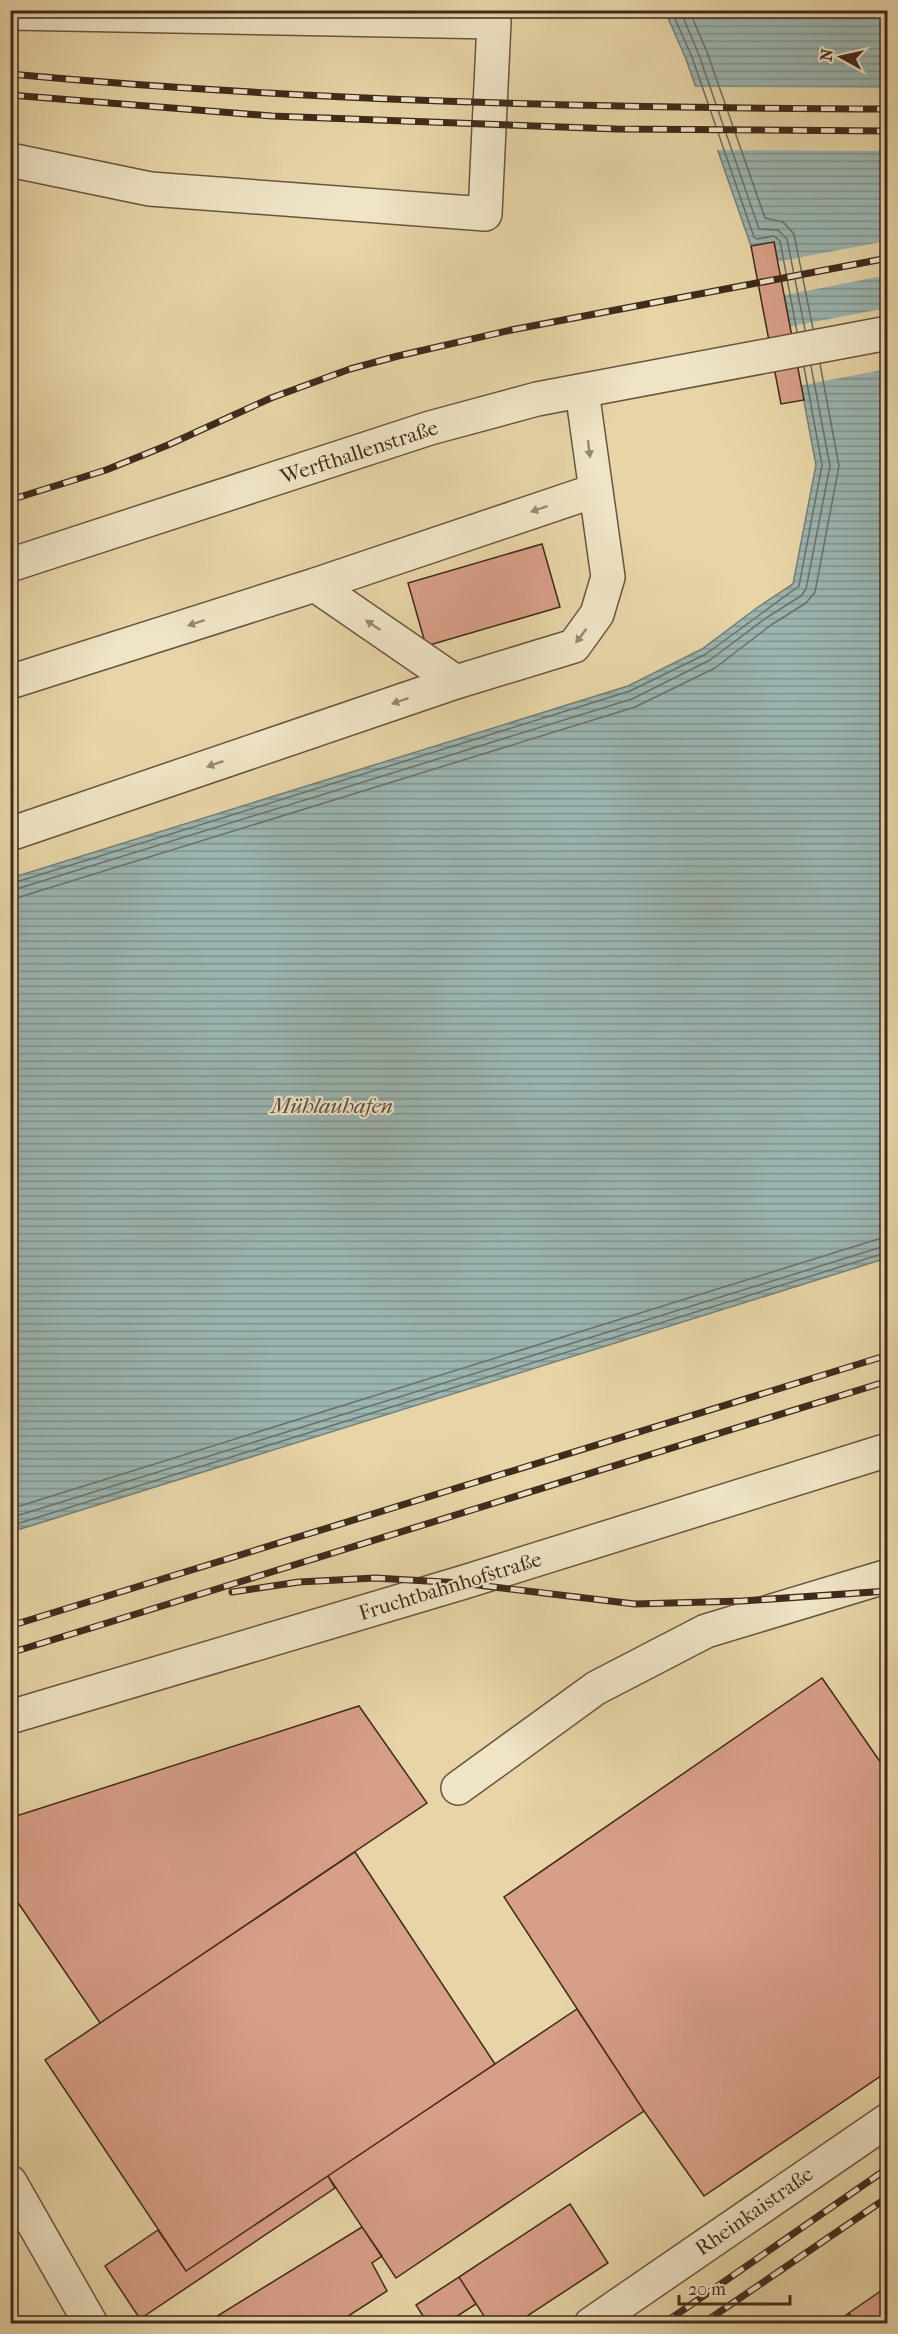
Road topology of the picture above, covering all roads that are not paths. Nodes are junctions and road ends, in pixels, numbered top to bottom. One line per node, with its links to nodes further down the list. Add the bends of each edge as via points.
1 (10, 13): 2 (street, via 494,22 485,214 150,189)
2 (10, 160)
3 (888, 333): 4 (street, Werfthallenstraße)
4 (582, 391): 5 (street, one-way to 5); 6 (street, Werfthallenstraße, via 430,428)
5 (594, 491): 7 (street, one-way to 7); 9 (street, one-way to 9, via 608,577 597,614 574,646)
6 (10, 566)
7 (315, 585): 8 (street, one-way to 8); 9 (street, one-way to 7)
8 (10, 682)
9 (456, 682): 10 (street, one-way to 10)
10 (10, 834)
11 (888, 1450): 13 (street, Fruchtbahnhofstraße, via 449,1587)
12 (888, 1576): 14 (street, via 706,1631 596,1688)
13 (10, 1717)
14 (458, 1788)
15 (888, 2120): 18 (street, Rheinkaistraße)
16 (10, 2182): 17 (street)
17 (91, 2324)
18 (591, 2324)

